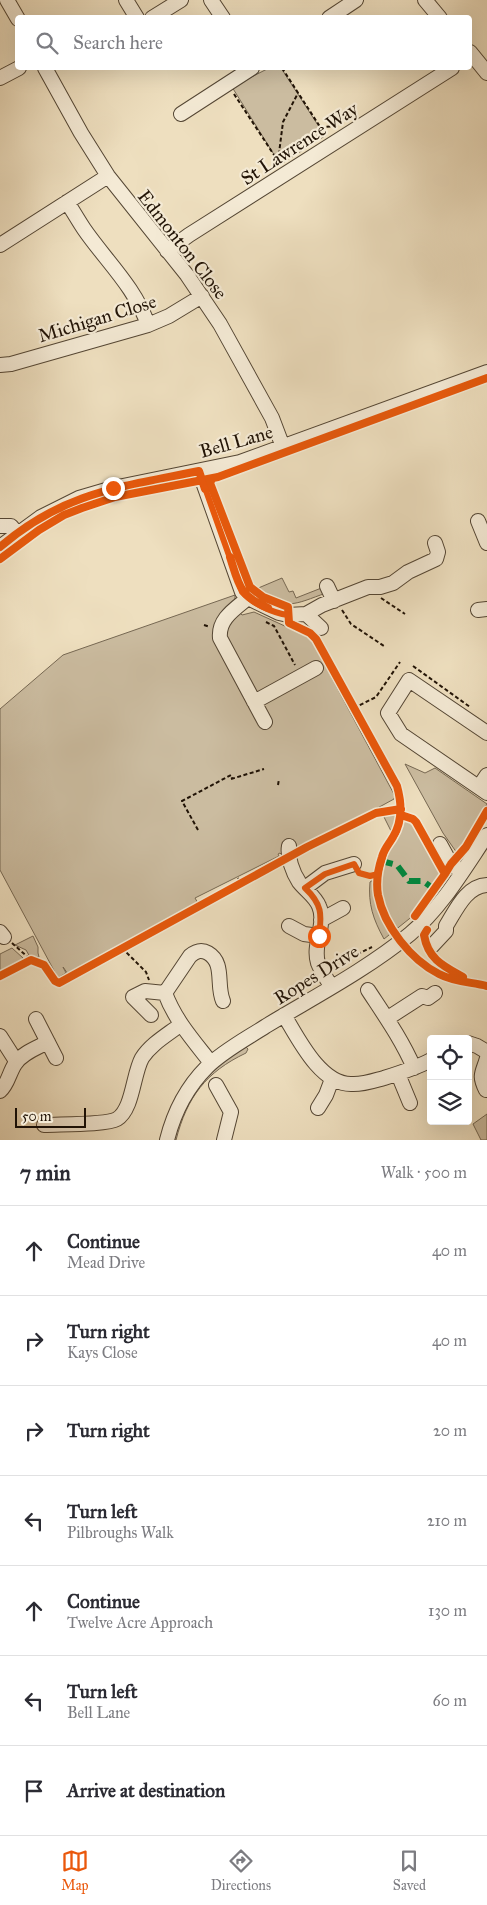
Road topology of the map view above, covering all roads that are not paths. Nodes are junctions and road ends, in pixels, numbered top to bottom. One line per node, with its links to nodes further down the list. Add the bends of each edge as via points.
1 (7, 0): 7 (street)
2 (126, 0): 8 (street)
3 (181, 0): 9 (street)
4 (211, 0): 10 (street)
5 (356, 0): 11 (street)
6 (425, 0): 12 (street)
7 (16, 15)
8 (135, 15)
9 (157, 15)
10 (221, 15)
11 (334, 15)
12 (438, 15)
13 (472, 54): 18 (street)
14 (15, 70): 19 (street)
15 (46, 70): 21 (street, Edmonton Close)
16 (249, 70): 20 (street)
17 (449, 70): 24 (street, St Lawrence Way)
18 (487, 73)
19 (0, 78)
20 (181, 114)
21 (108, 176): 22 (street); 24 (street, Edmonton Close)
22 (67, 202): 23 (street); 26 (street, via 132,290)
23 (0, 245)
24 (167, 251): 25 (street, Edmonton Close)
25 (202, 296): 26 (street, Michigan Close); 29 (street, Edmonton Close, via 272,418)
26 (148, 325): 27 (street, Michigan Close, via 11,364)
27 (0, 364)
28 (487, 372): 29 (street, Bell Lane)
29 (283, 447): 30 (street, Bell Lane, via 240,462)
30 (199, 471): 33 (street, Bell Lane, via 87,496 53,510); 38 (street, via 240,586)
31 (478, 521): 35 (street)
32 (0, 526): 33 (street, via 11,526)
33 (17, 533): 36 (street, Bell Lane)
34 (435, 543): 39 (street, via 436,559 393,583 368,587)
35 (487, 543)
36 (0, 547)
37 (327, 586): 39 (street)
38 (248, 598): 40 (street, via 284,614); 43 (street, via 225,618 219,630)
39 (335, 600): 40 (street)
40 (306, 614): 41 (street)
41 (321, 628)
42 (316, 668): 43 (street)
43 (254, 702): 44 (street)
44 (265, 722)
45 (487, 733): 47 (street, via 409,680 388,713 401,734)
46 (487, 775): 47 (street)
47 (483, 790)
48 (487, 835): 52 (street, Ropes Drive)
49 (440, 844): 52 (street, via 451,864)
50 (289, 852): 54 (street, via 294,872)
51 (355, 865): 54 (street, via 325,874)
52 (462, 872): 60 (street, Ropes Drive, via 436,907 411,933)
53 (487, 885): 59 (street, via 469,892 460,914 446,926 446,931)
54 (305, 888): 56 (street, via 316,899)
55 (343, 908): 56 (street)
56 (321, 920): 58 (street)
57 (289, 926): 58 (street, via 304,934)
58 (319, 936): 60 (street, via 318,963)
59 (432, 946)
60 (331, 986): 66 (street, Ropes Drive)
61 (368, 990): 68 (street)
62 (165, 993): 64 (street, via 190,956 203,950 217,962); 65 (street, via 145,991 133,997); 69 (street)
63 (435, 993): 68 (street, via 428,998 422,996)
64 (220, 997)
65 (151, 1015)
66 (284, 1015): 78 (street, Ropes Drive); 81 (street, via 310,1056)
67 (36, 1018): 71 (street)
68 (388, 1018): 79 (street)
69 (180, 1025): 78 (street); 87 (street, via 145,1054 126,1108 116,1120)
70 (0, 1036): 76 (street)
71 (48, 1042): 74 (street); 76 (street)
72 (472, 1045): 73 (street)
73 (487, 1052)
74 (56, 1058)
75 (487, 1058): 83 (street, via 481,1079)
76 (16, 1061): 84 (street)
77 (427, 1062): 79 (street)
78 (211, 1063): 88 (street, Ropes Drive, via 184,1096)
79 (414, 1068): 80 (street)
80 (398, 1074): 81 (street, via 358,1084); 85 (street)
81 (332, 1079): 86 (street)
82 (216, 1085): 89 (street, via 231,1112)
83 (486, 1090)
84 (0, 1091)
85 (410, 1103)
86 (318, 1108)
87 (44, 1125)
88 (167, 1140)
89 (224, 1140)

